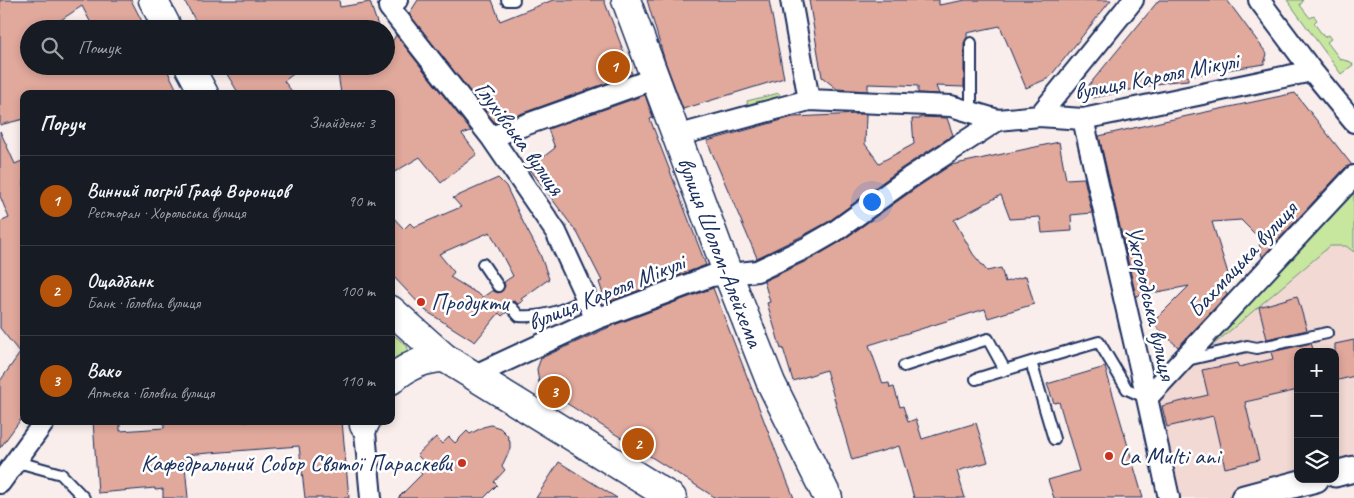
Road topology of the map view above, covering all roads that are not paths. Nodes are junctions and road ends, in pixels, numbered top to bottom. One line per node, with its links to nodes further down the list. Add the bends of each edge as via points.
1 (152, 0): 9 (main road)
2 (507, 0): 3 (lane)
3 (514, 0)
4 (626, 0): 13 (main road, вулиця Шолом-Алейхема)
5 (791, 0): 15 (street)
6 (1133, 0): 17 (street)
7 (1259, 0): 11 (street)
8 (389, 2): 22 (street, Глухівська вулиця)
9 (163, 20)
10 (971, 43): 16 (lane)
11 (1312, 70): 18 (street, вулиця Кароля Мікулі); 20 (street)
12 (194, 75): 14 (main road)
13 (656, 78): 21 (main road, вулиця Шолом-Алейхема); 22 (street)
14 (202, 90)
15 (809, 100): 16 (street, via 952,106); 21 (street)
16 (971, 112): 19 (street)
17 (1039, 116): 18 (street, вулиця Кароля Мікулі); 19 (street, вулиця Кароля Мікулі)
18 (1083, 119): 40 (street, Ужгородська вулиця)
19 (998, 120): 25 (street, вулиця Кароля Мікулі, via 808,247 757,271)
20 (1354, 122)
21 (676, 136): 25 (main road, вулиця Шолом-Алейхема)
22 (491, 137): 27 (street, Глухівська вулиця, via 556,232)
23 (1354, 176): 33 (street, Бахмацька вулиця)
24 (484, 264): 26 (lane)
25 (728, 274): 30 (street, вулиця Кароля Мікулі, via 711,276); 52 (main road, вулиця Шолом-Алейхема, via 771,384)
26 (498, 286)
27 (586, 299): 28 (lane, via 558,312 533,317 519,316); 30 (street, Глухівська вулиця)
28 (512, 308)
29 (395, 313): 32 (main road)
30 (596, 319): 37 (street, вулиця Кароля Мікулі)
31 (1328, 333): 33 (lane)
32 (446, 358): 37 (main road); 38 (main road, via 416,364)
33 (1182, 361): 40 (street, Бахмацька вулиця)
34 (1031, 362): 36 (lane); 40 (lane, via 1098,342 1127,389); 43 (lane)
35 (904, 366): 36 (lane, via 988,339)
36 (1005, 370): 39 (lane)
37 (473, 376): 51 (main road)
38 (395, 377)
39 (976, 379)
40 (1147, 398): 53 (street, Ужгородська вулиця)
41 (42, 425): 44 (street)
42 (365, 425): 50 (street)
43 (1054, 438)
44 (16, 462): 47 (street); 49 (lane, via 61,474)
45 (1354, 470): 46 (street)
46 (1339, 473)
47 (0, 483)
48 (1301, 483): 54 (street)
49 (84, 498)
50 (371, 498)
51 (672, 498)
52 (828, 498)
53 (1169, 498)
54 (1244, 498)

